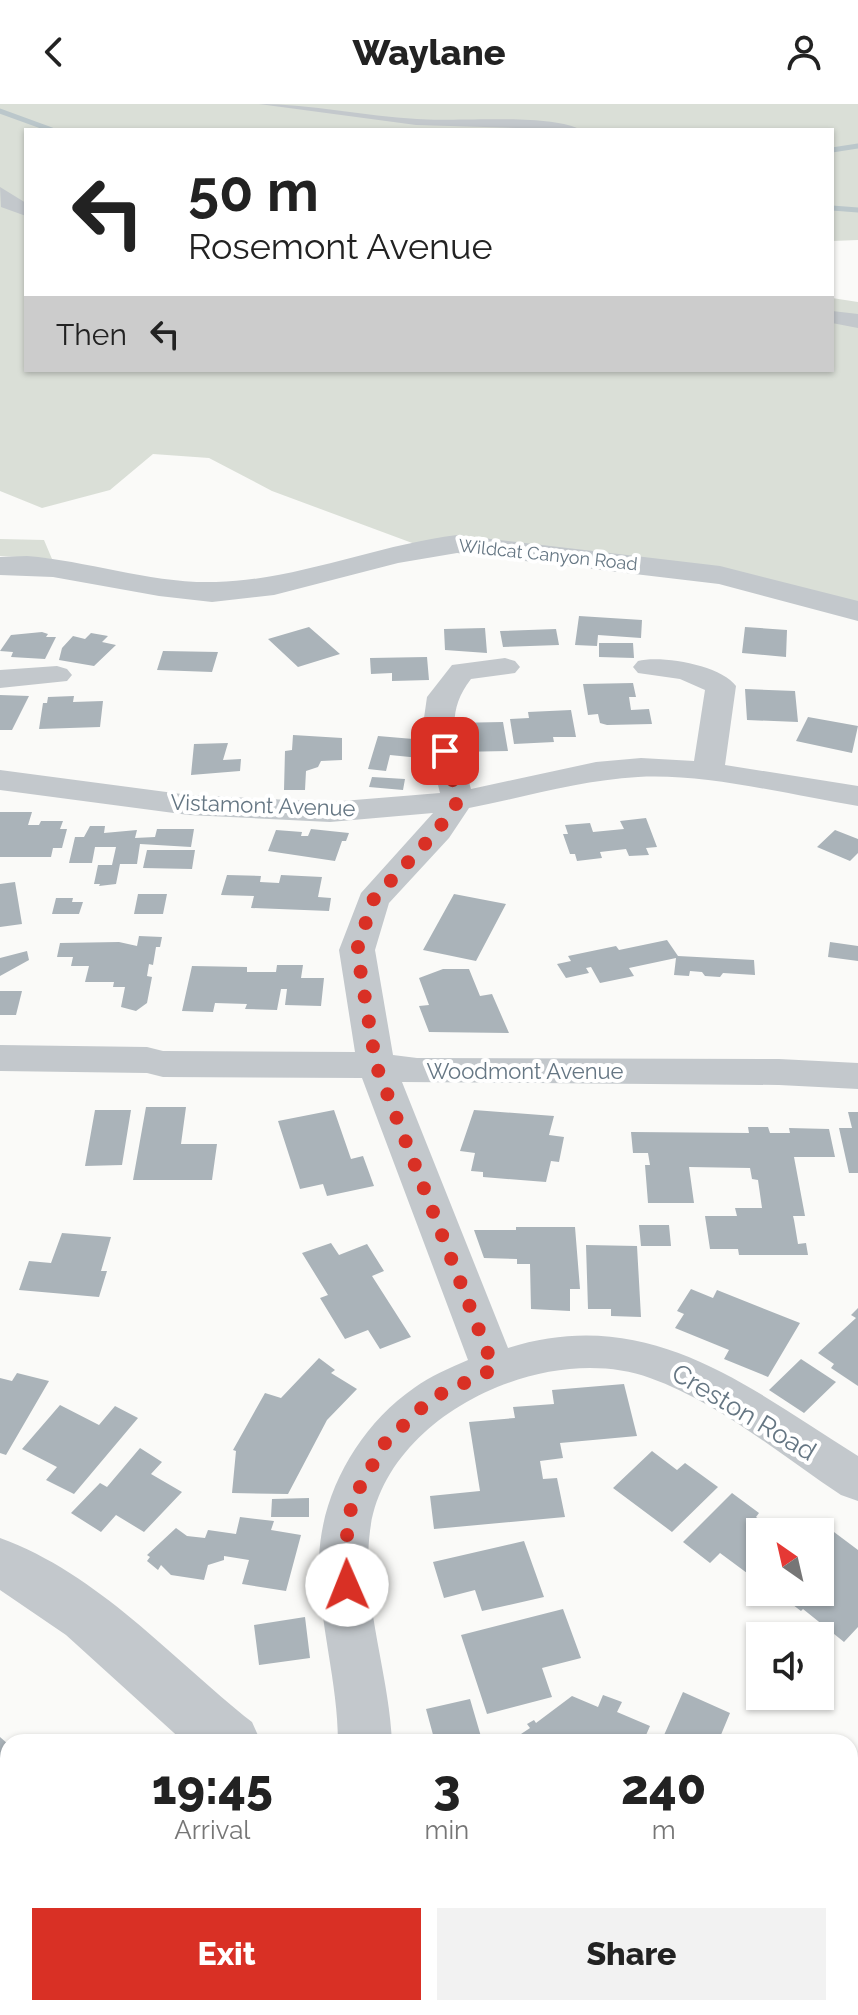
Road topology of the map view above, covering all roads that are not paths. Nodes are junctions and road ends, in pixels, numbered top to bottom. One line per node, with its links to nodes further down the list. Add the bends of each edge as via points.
1 (263, 104): 2 (lane, via 416,122)
2 (563, 128)
3 (834, 317): 4 (street)
4 (858, 321)
5 (0, 566): 6 (street, Wildcat Canyon Road, via 54,568 213,592 307,580 423,547 457,544 720,575)
6 (858, 611)
7 (505, 667): 14 (street, via 462,671 442,697 438,725)
8 (648, 667): 11 (street, via 686,671 721,686)
9 (57, 675): 10 (street)
10 (0, 679)
11 (708, 772): 13 (street, Vistamont Avenue); 14 (street, Vistamont Avenue, via 641,767 596,772)
12 (0, 780): 14 (street, Vistamont Avenue, via 253,810 330,812)
13 (858, 796)
14 (458, 801): 16 (street, via 373,900 357,950)
15 (0, 1058): 16 (street, Woodmont Avenue)
16 (376, 1065): 17 (street, Woodmont Avenue, via 417,1071); 18 (street)
17 (858, 1076)
18 (494, 1369): 19 (street, Creston Road, via 548,1356 610,1353 664,1364 711,1387); 22 (street, Creston Road, via 432,1398 385,1443 352,1501 344,1556)
19 (858, 1481)
20 (0, 1563): 21 (street, via 32,1576 85,1615)
21 (220, 1734)
22 (365, 1734)

